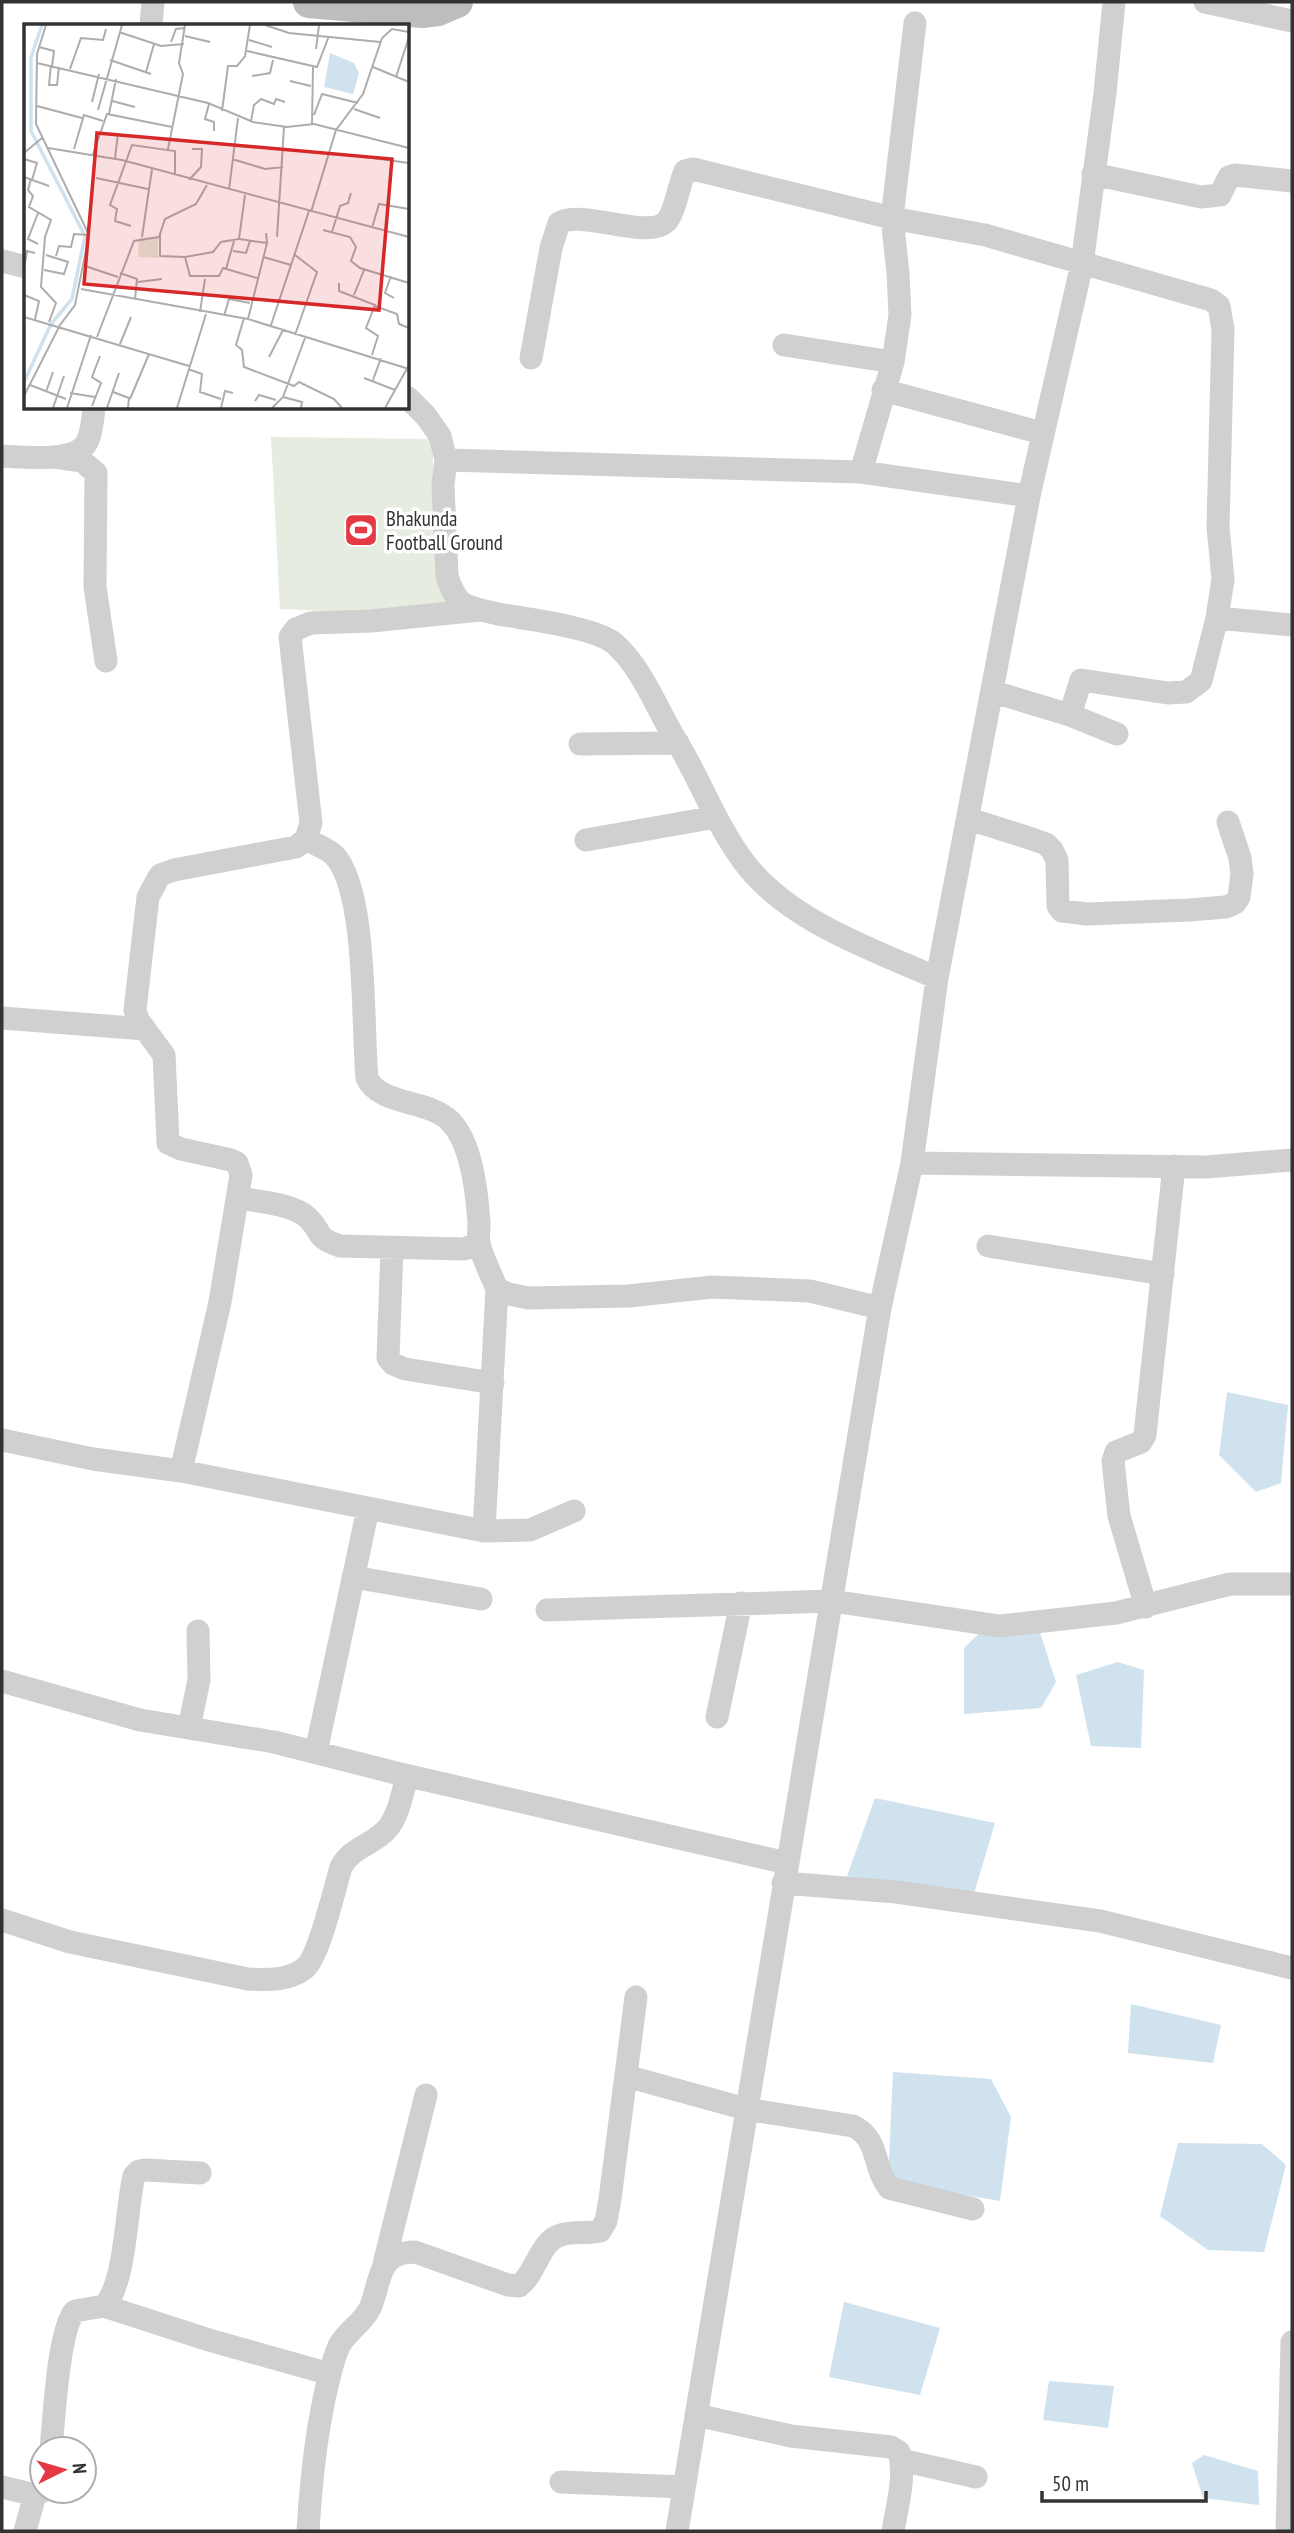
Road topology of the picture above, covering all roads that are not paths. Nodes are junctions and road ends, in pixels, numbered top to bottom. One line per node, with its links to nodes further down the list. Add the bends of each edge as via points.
1 (153, 2): 9 (street)
2 (309, 2): 6 (street)
3 (457, 2): 6 (street, via 438,10)
4 (1114, 2): 10 (street)
5 (1205, 2): 7 (street)
6 (423, 7)
7 (1292, 21)
8 (915, 23): 12 (street)
9 (151, 24)
10 (1093, 174): 11 (street, via 1201,197 1220,195 1229,177 1235,175); 14 (street)
11 (1292, 181)
12 (892, 218): 14 (street, via 985,235); 17 (street, via 710,172 685,171 664,224 653,227 574,218 559,223); 18 (street, via 900,315)
13 (2, 261): 15 (street)
14 (1082, 264): 22 (street); 29 (street, via 1219,306 1223,329 1218,527 1223,579)
15 (24, 266)
16 (784, 345): 18 (street)
17 (531, 358)
18 (893, 362): 19 (street)
19 (883, 390): 22 (street); 26 (street)
20 (410, 400): 25 (street, via 440,436)
21 (94, 410): 24 (street, via 88,442 80,451)
22 (1042, 433): 27 (street)
23 (2, 456): 24 (street)
24 (55, 457): 31 (street, via 82,461 96,473 94,587)
25 (446, 460): 26 (street); 28 (street, via 447,576 461,602)
26 (861, 472): 27 (street)
27 (1030, 496): 32 (street)
28 (480, 610): 35 (street, via 587,630 612,641 646,686); 40 (street, via 311,623 296,629 290,638 309,808)
29 (1217, 618): 30 (street); 33 (street, via 1202,681 1194,688 1168,693 1081,680)
30 (1292, 625)
31 (106, 661)
32 (993, 692): 33 (street); 38 (street)
33 (1070, 715): 34 (street)
34 (1117, 734)
35 (678, 743): 36 (street); 37 (street)
36 (580, 744)
37 (716, 817): 41 (street); 42 (street, via 744,862 786,905)
38 (969, 819): 39 (street, via 1046,844 1056,860 1058,906 1062,911 1087,914 1226,907 1235,902 1242,874); 42 (street)
39 (1228, 822)
40 (306, 839): 44 (street, via 296,847 160,875 148,897 135,1010); 49 (street, via 332,853 350,888 360,947 367,1079 371,1088 429,1108 449,1120 460,1135 475,1181)
41 (586, 840)
42 (937, 978): 46 (street)
43 (2, 1018): 44 (street)
44 (145, 1029): 48 (street, via 164,1055 168,1143 237,1163 241,1175)
45 (1292, 1160): 47 (street)
46 (912, 1163): 47 (street); 54 (street)
47 (1174, 1166): 52 (street)
48 (238, 1198): 51 (street, via 296,1210 323,1240 340,1246); 57 (street)
49 (479, 1243): 51 (street, via 464,1249); 53 (street)
50 (988, 1246): 52 (street)
51 (391, 1248): 55 (street, via 388,1358 405,1369)
52 (1163, 1274): 66 (street, via 1145,1435 1141,1442 1116,1452 1113,1475 1119,1516)
53 (497, 1289): 54 (street, via 528,1298 629,1296 712,1287 810,1291); 55 (street)
54 (880, 1308): 64 (street)
55 (493, 1383): 60 (street)
56 (2, 1440): 57 (street)
57 (181, 1471): 58 (street)
58 (368, 1509): 60 (street); 61 (street)
59 (575, 1511): 60 (street, via 530,1530)
60 (484, 1531)
61 (353, 1577): 63 (street); 72 (street)
62 (1292, 1584): 66 (street, via 1230,1584)
63 (481, 1599)
64 (832, 1601): 65 (street); 66 (street, via 1000,1626); 74 (street)
65 (741, 1603): 67 (street); 70 (street)
66 (1146, 1607)
67 (547, 1610)
68 (198, 1631): 71 (street, via 199,1680)
69 (2, 1681): 71 (street, via 139,1720)
70 (718, 1717)
71 (189, 1728): 72 (street)
72 (316, 1752): 73 (street)
73 (407, 1776): 74 (street); 75 (street, via 387,1830 347,1855 317,1947 307,1967 292,1976 248,1979 70,1942)
74 (785, 1873): 76 (street, via 1100,1921); 80 (street)
75 (2, 1920)
76 (1292, 1968)
77 (636, 1997): 78 (street)
78 (626, 2076): 80 (street); 83 (street, via 610,2199 600,2231 557,2235 519,2286 415,2252 404,2252)
79 (426, 2095): 83 (street)
80 (746, 2109): 82 (street, via 853,2126 874,2146 888,2188); 87 (street)
81 (200, 2173): 84 (street, via 145,2170 134,2176 120,2267)
82 (973, 2209)
83 (384, 2264): 86 (street, via 369,2311 341,2343)
84 (104, 2306): 86 (street); 88 (street, via 82,2308 71,2315)
85 (1292, 2342): 100 (street)
86 (330, 2374): 97 (street, via 311,2481)
87 (696, 2415): 89 (street, via 791,2435 891,2447); 93 (street)
88 (52, 2435)
89 (901, 2460): 90 (street); 99 (street)
90 (976, 2477)
91 (561, 2482): 93 (street)
92 (2, 2487): 94 (street)
93 (684, 2487): 98 (street)
94 (28, 2491)
95 (35, 2505): 96 (street)
96 (25, 2531)
97 (308, 2531)
98 (677, 2531)
99 (893, 2531)
100 (1287, 2531)

